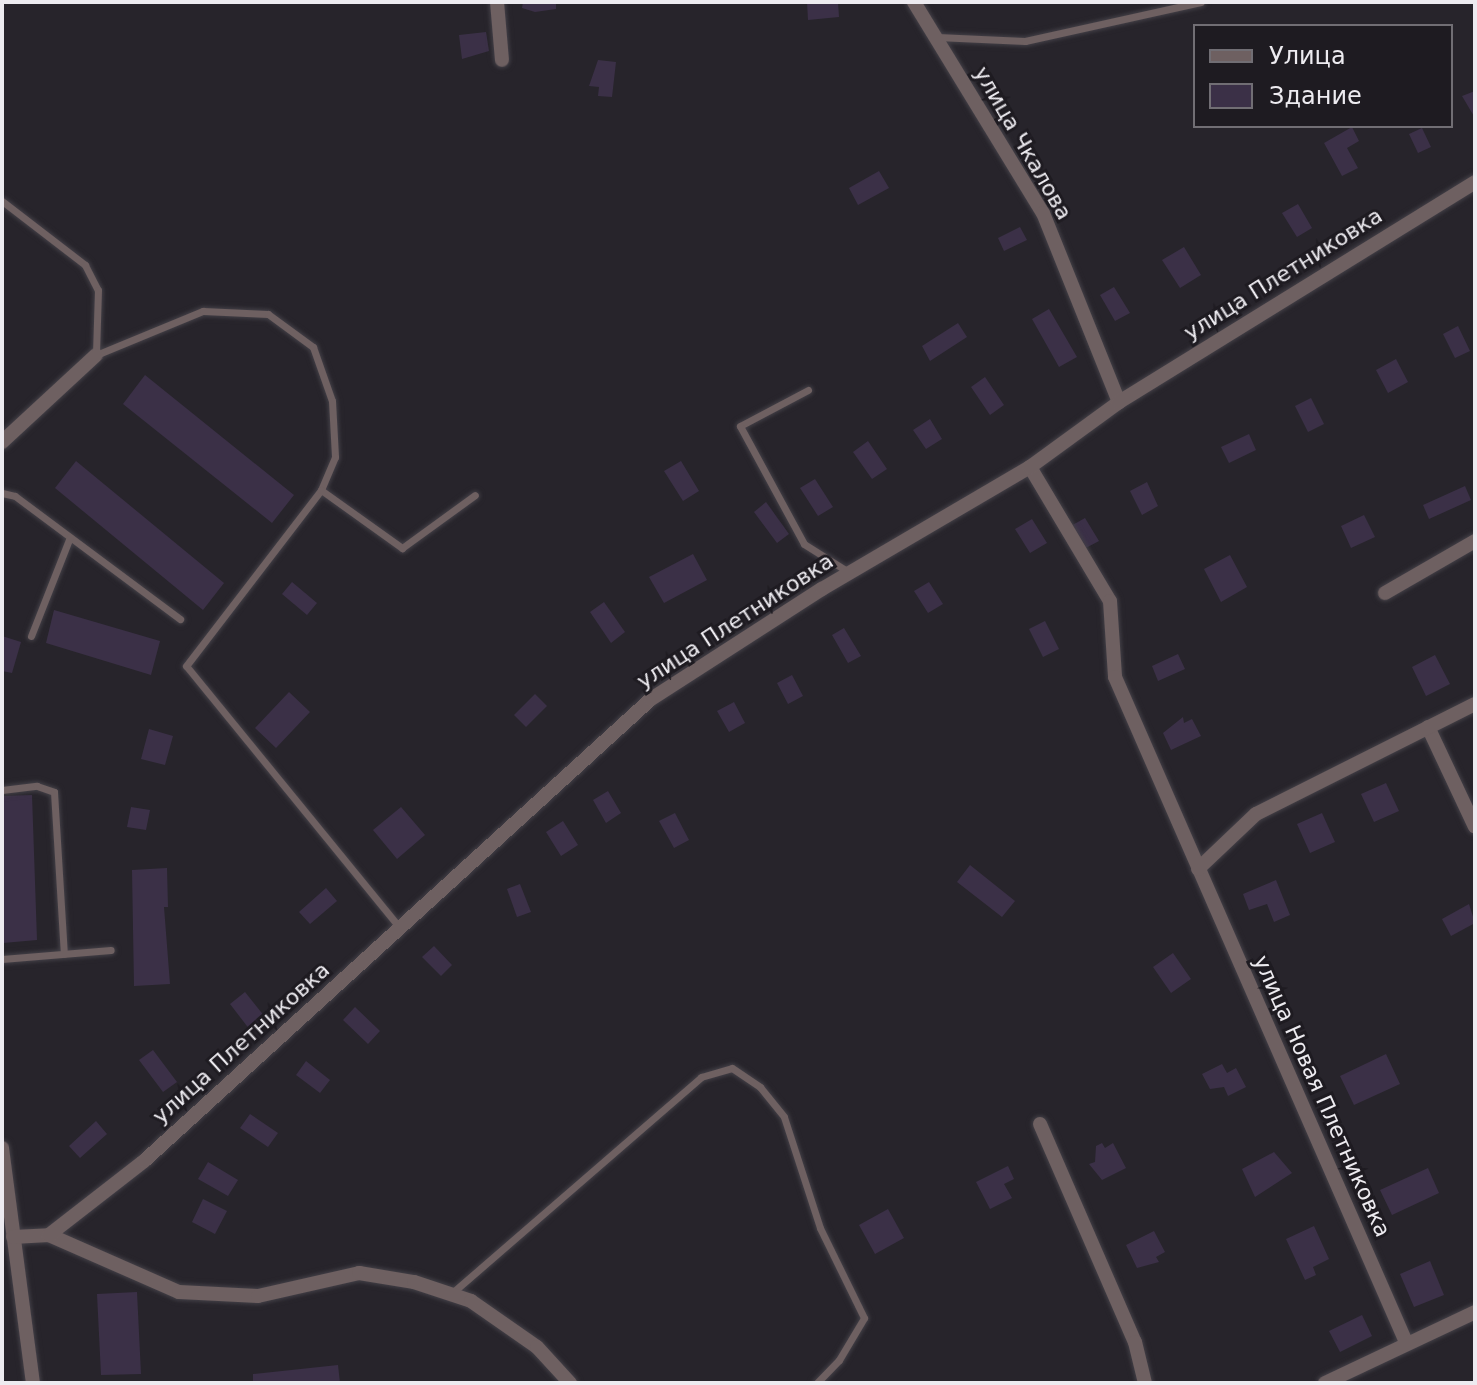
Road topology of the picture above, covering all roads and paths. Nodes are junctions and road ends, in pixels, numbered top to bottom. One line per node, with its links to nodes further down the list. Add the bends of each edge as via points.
1 (497, 2): 5 (street)
2 (914, 2): 4 (street, улица Чкалова)
3 (1201, 2): 4 (lane, via 1025,41)
4 (935, 37): 10 (street, улица Чкалова, via 1043,213)
5 (502, 60)
6 (1475, 182): 10 (street, улица Плетниковка)
7 (2, 201): 8 (lane, via 85,265 98,290)
8 (96, 355): 11 (street); 13 (lane, via 203,311 268,314 313,347 332,401 335,457)
9 (808, 390): 18 (lane, via 740,426 804,544)
10 (1119, 402): 12 (street, улица Плетниковка)
11 (2, 442)
12 (1030, 467): 18 (street, улица Плетниковка); 26 (street, улица Новая Плетниковка, via 1110,601 1115,677)
13 (321, 490): 15 (lane, via 402,548); 27 (lane, via 186,666)
14 (2, 493): 16 (lane, via 15,496)
15 (475, 495)
16 (70, 537): 20 (lane); 21 (lane)
17 (1475, 541): 19 (street)
18 (850, 573): 27 (street, улица Плетниковка, via 651,699)
19 (1385, 593)
20 (180, 619)
21 (31, 636)
22 (1475, 704): 23 (street)
23 (1428, 727): 25 (street); 26 (street, via 1256,814)
24 (2, 790): 29 (lane, via 37,786 54,792)
25 (1475, 827)
26 (1198, 869): 37 (street, улица Новая Плетниковка)
27 (400, 928): 33 (street, улица Плетниковка, via 144,1161)
28 (111, 950): 29 (lane)
29 (64, 954): 30 (lane)
30 (2, 959)
31 (1040, 1124): 41 (street, via 1135,1342)
32 (2, 1148): 34 (street)
33 (49, 1235): 34 (street); 35 (street, via 179,1292 258,1296 359,1273)
34 (13, 1237): 38 (street)
35 (450, 1294): 39 (street, via 471,1301 537,1347); 40 (lane, via 701,1077 732,1068 760,1087 784,1117 820,1228 864,1318 839,1360)
36 (1475, 1312): 37 (street)
37 (1406, 1342): 42 (street)
38 (33, 1383)
39 (570, 1383)
40 (817, 1383)
41 (1145, 1383)
42 (1325, 1383)

